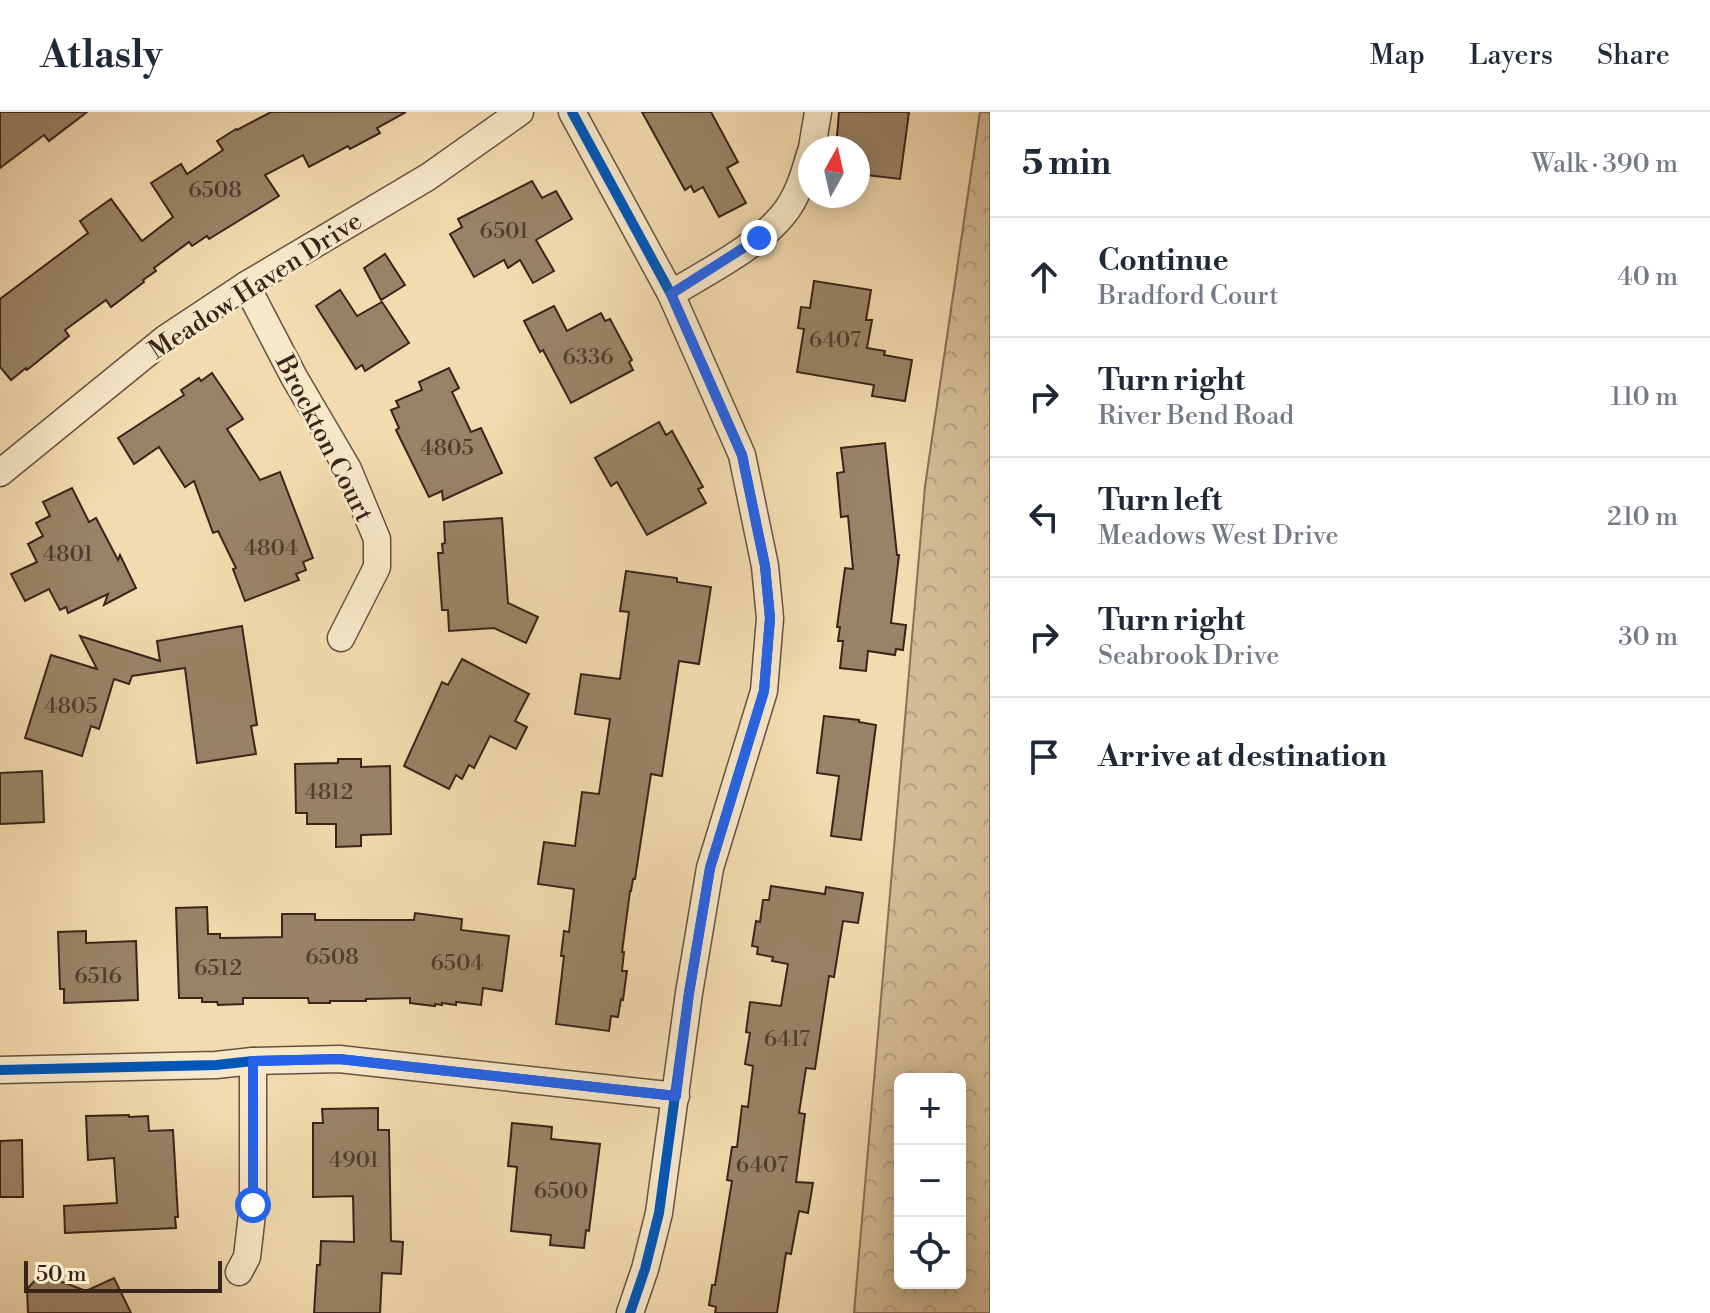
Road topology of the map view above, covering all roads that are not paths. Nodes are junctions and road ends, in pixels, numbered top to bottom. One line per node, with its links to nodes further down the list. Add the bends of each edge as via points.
1 (520, 112): 6 (street, Meadow Haven Drive, via 428,177)
2 (572, 112): 7 (street)
3 (818, 112): 4 (street)
4 (814, 136)
5 (798, 188): 7 (street, via 784,214 759,238)
6 (246, 285): 8 (street, Meadow Haven Drive, via 166,338); 9 (street, Brockton Court, via 348,469 377,539 377,567)
7 (671, 294): 12 (street, via 742,455 770,618 764,691 710,868)
8 (0, 473)
9 (341, 638)
10 (253, 1061): 11 (street); 12 (street, via 339,1059); 13 (street, via 253,1205 247,1257)
11 (0, 1070)
12 (676, 1096): 14 (street, via 659,1213)
13 (239, 1272)
14 (630, 1313)

